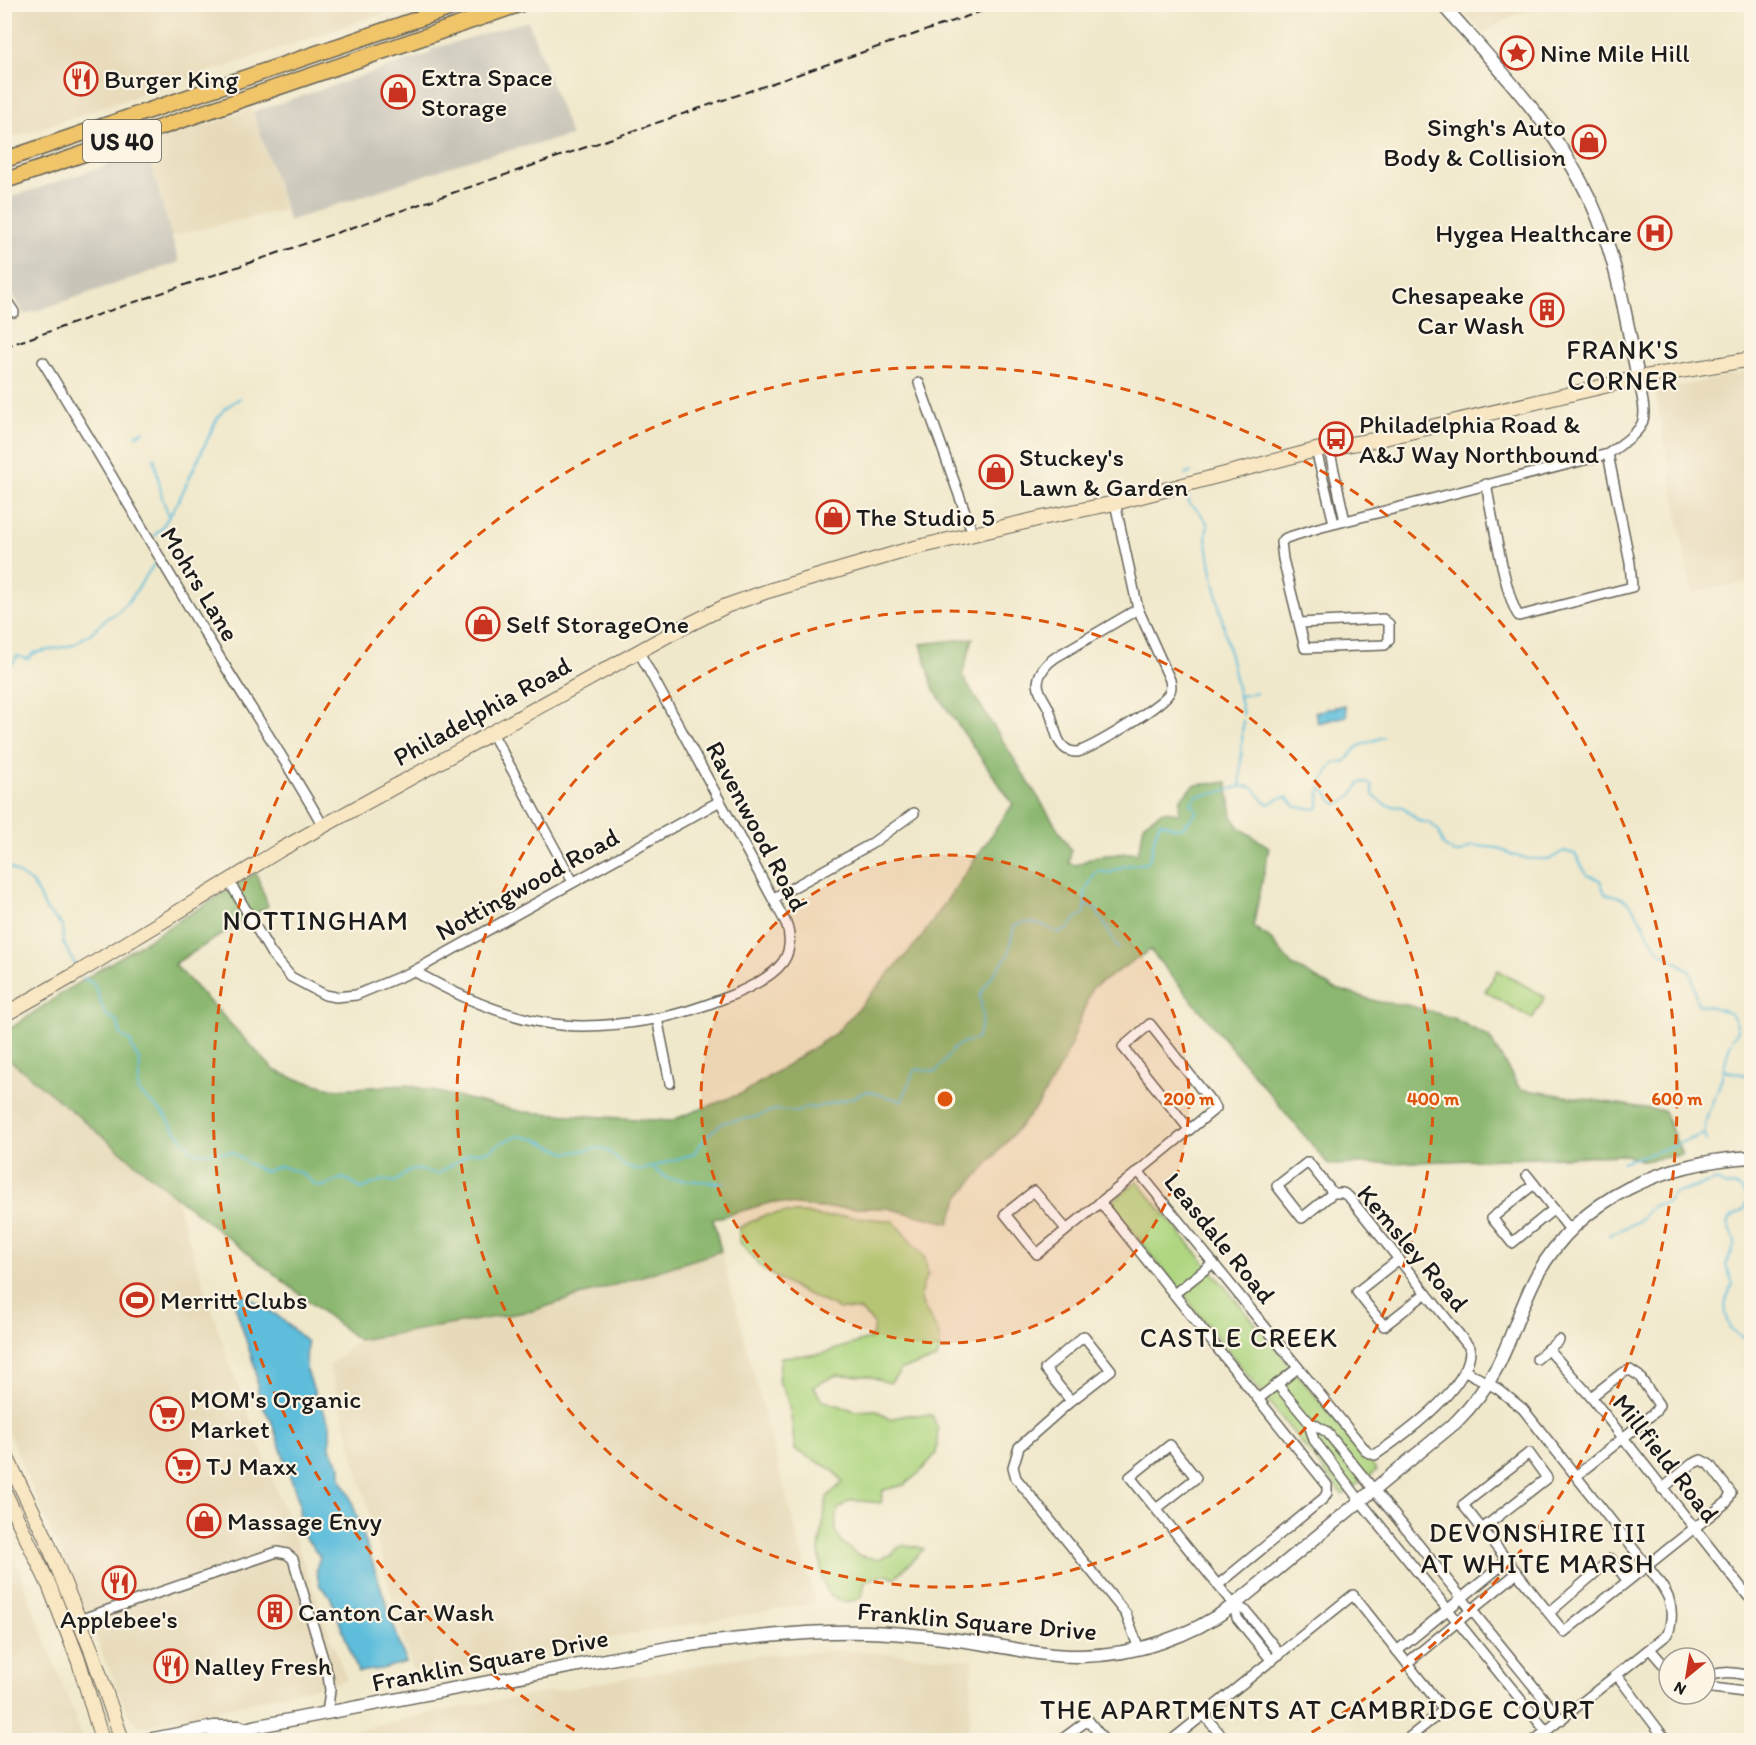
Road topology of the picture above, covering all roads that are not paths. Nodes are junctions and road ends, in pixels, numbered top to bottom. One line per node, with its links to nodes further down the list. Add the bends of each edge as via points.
1 (462, 4): 4 (highway, US 40)
2 (520, 4): 5 (highway, US 40)
3 (1442, 4): 10 (street, via 1542,120 1576,172 1613,259)
4 (4, 160)
5 (4, 181)
6 (4, 297): 7 (street)
7 (14, 312)
8 (1752, 359): 10 (main road, Philadelphia Road)
9 (43, 362): 25 (street, Mohrs Lane)
10 (1638, 378): 12 (main road, Philadelphia Road); 13 (street, via 1645,412 1643,424)
11 (919, 383): 18 (street)
12 (1323, 449): 15 (main road, Philadelphia Road); 16 (street); 17 (street)
13 (1608, 454): 14 (street); 14 (street, via 1632,587 1602,596 1519,616 1508,588)
14 (1486, 484): 16 (street)
15 (1115, 503): 18 (main road, Philadelphia Road); 19 (street)
16 (1345, 521): 17 (street)
17 (1334, 524): 20 (street, via 1281,542)
18 (973, 534): 21 (main road, Philadelphia Road, via 768,591 694,621)
19 (1138, 609): 19 (street, via 1170,680 1169,693 1152,709 1096,744 1077,752 1067,749 1056,735 1040,692 1041,673 1056,657)
20 (1299, 623): 20 (street, via 1305,648 1385,645 1389,640 1389,624 1383,619)
21 (639, 652): 22 (main road, Philadelphia Road); 23 (street, Ravenwood Road)
22 (492, 734): 25 (main road, Philadelphia Road); 27 (street)
23 (720, 801): 27 (street, Nottingwood Road); 28 (street, Ravenwood Road)
24 (914, 813): 28 (street, via 861,850)
25 (322, 826): 26 (main road, Philadelphia Road)
26 (229, 881): 29 (street, Nottingwood Road, via 282,968 315,991 336,997 356,995); 30 (main road, Philadelphia Road)
27 (573, 882): 29 (street, Nottingwood Road)
28 (774, 898): 31 (street, Ravenwood Road, via 789,931 790,947 781,964 765,978 728,996)
29 (414, 971): 31 (street, Ravenwood Road, via 440,986 547,1023 597,1025)
30 (4, 1015)
31 (657, 1018): 32 (street)
32 (670, 1083)
33 (1190, 1129): 33 (street, via 1123,1047 1150,1024 1216,1108); 35 (street)
34 (1752, 1157): 42 (street, Franklin Square Drive, via 1707,1161 1660,1173 1608,1200)
35 (1138, 1171): 39 (street); 44 (street, Leasdale Road)
36 (1527, 1175): 37 (street)
37 (1534, 1184): 40 (street); 40 (street, via 1492,1218 1512,1244)
38 (1333, 1193): 38 (street, Kemsley Road, via 1308,1161 1277,1186 1302,1218); 43 (street, Kemsley Road, via 1343,1192 1349,1197)
39 (1100, 1202): 41 (street); 46 (street)
40 (1554, 1209): 42 (street)
41 (1066, 1229): 41 (street, via 1034,1191 1005,1214 1036,1254)
42 (1571, 1231): 52 (street, Franklin Square Drive, via 1537,1275)
43 (1399, 1259): 45 (street, Kemsley Road); 45 (street, via 1356,1292 1384,1326)
44 (1213, 1263): 46 (street); 50 (street, Leasdale Road)
45 (1426, 1293): 51 (street, Kemsley Road, via 1470,1347)
46 (1174, 1294): 55 (street)
47 (1558, 1340): 48 (street)
48 (1548, 1348): 49 (street); 54 (street, Millfield Road)
49 (1536, 1359)
50 (1298, 1368): 51 (street, Leasdale Road, via 1367,1452 1375,1455 1441,1400); 53 (street)
51 (1464, 1370): 52 (street)
52 (1488, 1382): 60 (street, via 1523,1409); 62 (street, Franklin Square Drive, via 1445,1433)
53 (1277, 1384): 55 (street); 57 (street)
54 (1591, 1397): 58 (street, Millfield Road); 58 (street, via 1630,1370 1658,1401 1655,1412)
55 (1258, 1399): 72 (street, via 1327,1485 1327,1493)
56 (1071, 1401): 56 (street, via 1111,1370 1084,1336 1045,1369); 82 (street, via 1019,1447 1013,1467 1016,1478 1126,1614)
57 (1308, 1421): 62 (street, via 1327,1432); 64 (street, via 1314,1440)
58 (1622, 1437): 60 (street); 61 (street, Millfield Road)
59 (4, 1452): 79 (main road)
60 (1576, 1476): 69 (street)
61 (1662, 1489): 66 (street, Millfield Road); 66 (street, via 1701,1460 1731,1490 1729,1500)
62 (1375, 1490): 64 (street, Franklin Square Drive); 74 (street)
63 (4, 1491): 98 (main road, via 49,1585 79,1662)
64 (1361, 1502): 75 (street, Franklin Square Drive); 76 (street)
65 (1156, 1509): 65 (street, via 1196,1478 1170,1445 1130,1476); 72 (street)
66 (1694, 1528): 69 (street); 73 (street, Millfield Road)
67 (1482, 1530): 67 (street, via 1463,1505 1530,1453 1547,1478); 68 (street)
68 (1508, 1561): 70 (street); 74 (street)
69 (1647, 1566): 71 (street); 81 (street, via 1663,1587 1672,1614 1668,1634)
70 (1517, 1573): 77 (street); 78 (street)
71 (1627, 1580): 78 (street, via 1564,1632); 78 (street, via 1611,1559)
72 (1218, 1584): 75 (street)
73 (1748, 1596)
74 (1462, 1598): 76 (street); 77 (street)
75 (1234, 1605): 82 (street, Franklin Square Drive, via 1184,1634); 84 (street, via 1246,1611); 86 (street, via 1237,1618)
76 (1447, 1609): 80 (street); 83 (street)
77 (1472, 1610): 80 (street); 95 (street)
78 (1549, 1613)
79 (80, 1620): 93 (street, via 278,1552 287,1554 293,1559 328,1675); 99 (main road)
80 (1457, 1621): 87 (street); 97 (street)
81 (1650, 1648): 85 (street); 89 (street)
82 (1139, 1649): 93 (street, Franklin Square Drive, via 1068,1656 868,1632 781,1635 673,1647)
83 (1397, 1651): 84 (street, via 1353,1595); 87 (street)
84 (1280, 1654): 86 (street)
85 (1657, 1656)
86 (1272, 1661): 94 (street)
87 (1407, 1663): 106 (street, via 1444,1710)
88 (1717, 1673): 90 (street)
89 (1617, 1675): 95 (street); 108 (street)
90 (1752, 1676)
91 (1717, 1689): 92 (street)
92 (1752, 1693)
93 (327, 1714): 96 (street, Franklin Square Drive)
94 (1204, 1715): 104 (street); 105 (street)
95 (1561, 1720): 97 (street)
96 (253, 1727): 100 (street, Franklin Square Drive, via 214,1727); 101 (street, Franklin Square Drive)
97 (1546, 1731): 107 (street)
98 (102, 1740)
99 (122, 1740)
100 (148, 1740)
101 (210, 1740)
102 (1061, 1740): 103 (street, via 1088,1720)
103 (1104, 1740)
104 (1172, 1740)
105 (1225, 1740)
106 (1406, 1740)
107 (1535, 1740)
108 (1666, 1740)

